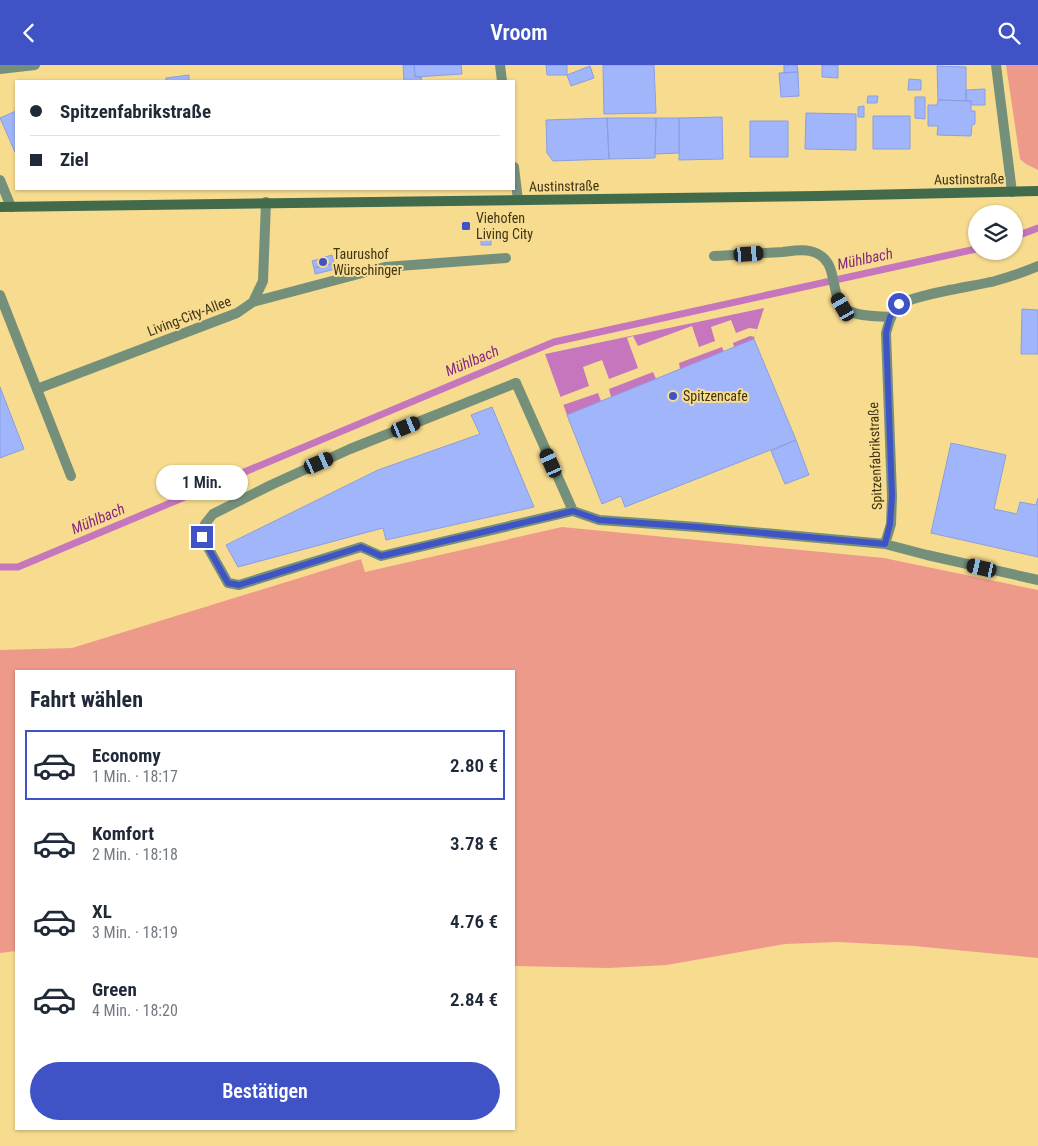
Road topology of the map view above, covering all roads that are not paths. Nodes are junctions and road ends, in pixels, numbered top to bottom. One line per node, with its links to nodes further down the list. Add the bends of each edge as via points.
1 (34, 65): 4 (street)
2 (500, 65): 5 (street)
3 (996, 65): 8 (street)
4 (0, 69)
5 (502, 80)
6 (515, 175): 10 (street)
7 (0, 180): 12 (street)
8 (1012, 191): 9 (main road, Austinstraße); 10 (main road, Austinstraße)
9 (1038, 191)
10 (518, 200): 11 (main road, Austinstraße)
11 (266, 202): 12 (main road, Austinstraße); 17 (street, via 263,281)
12 (5, 207)
13 (714, 256): 18 (street, via 810,251 826,260 843,307 862,315)
14 (506, 258): 17 (street, Living-City-Allee, via 385,267)
15 (1038, 266): 18 (street, via 994,281 913,298 899,304)
16 (0, 295): 19 (street)
17 (254, 302): 19 (street, Living-City-Allee, via 237,313)
18 (890, 317): 22 (street, Spitzenfabrikstraße, via 886,333 892,496)
19 (37, 389): 20 (street)
20 (71, 476)
21 (573, 511): 21 (street, via 516,383 350,449 271,485 213,514 205,524 202,537 228,583 239,585 361,547 381,556); 22 (street, via 599,520)
22 (885, 544): 23 (street)
23 (1038, 581)

